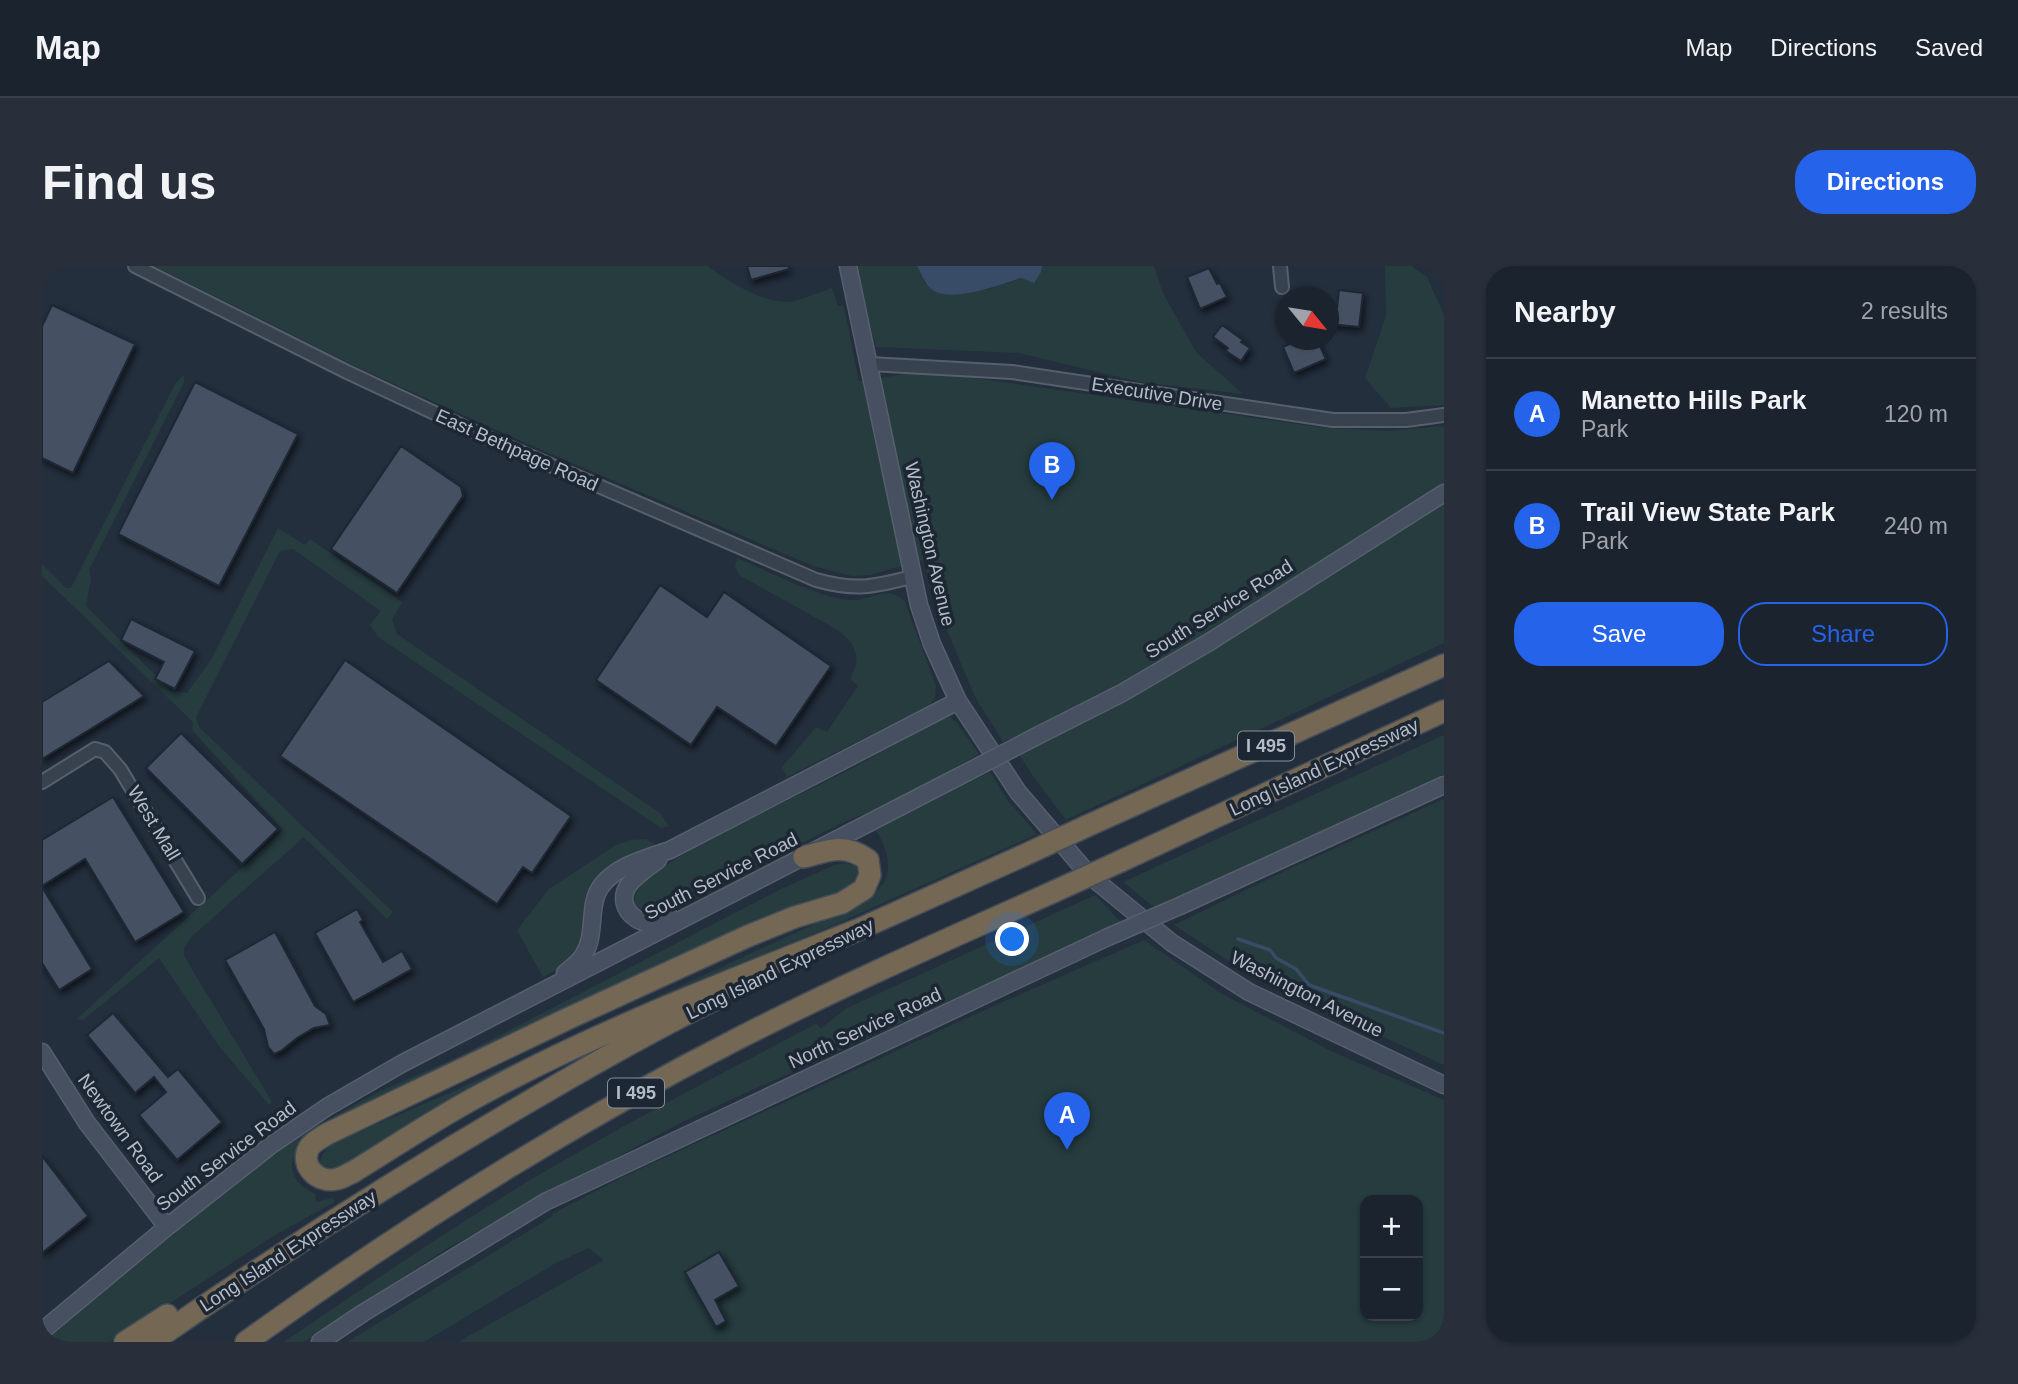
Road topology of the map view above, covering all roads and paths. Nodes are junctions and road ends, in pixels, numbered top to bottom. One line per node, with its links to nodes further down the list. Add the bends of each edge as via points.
1 (135, 266): 8 (street, East Bethpage Road, via 490,439 816,580 861,588)
2 (848, 266): 5 (main road, Washington Avenue)
3 (1280, 266): 4 (street)
4 (1282, 287)
5 (870, 364): 6 (street, Executive Drive, via 1012,372 1332,420); 8 (main road, Washington Avenue)
6 (1444, 415)
7 (1444, 493): 15 (main road, South Service Road, bridge, via 1122,693)
8 (912, 577): 10 (main road, Washington Avenue, via 932,644)
9 (1444, 665): 18 (highway, Long Island Expressway / I 495, bridge)
10 (958, 701): 14 (main road); 21 (main road, Washington Avenue, via 1018,792 1089,875 1120,902 1172,943 1249,992)
11 (1444, 711): 27 (highway, Long Island Expressway / I 495, bridge, via 740,1037 612,1106 352,1266)
12 (42, 782): 17 (street, West Mall, via 95,749 106,752)
13 (1444, 785): 28 (main road, North Service Road, bridge, via 545,1202)
14 (670, 850): 16 (main road, via 624,894 627,910 639,920 656,923); 19 (main road, via 627,866 603,884 584,954)
15 (804, 857): 16 (main road, South Service Road); 18 (highway, via 846,848 868,860 870,874 864,889 842,904 748,936 327,1134 310,1145 306,1157 310,1171 334,1180 353,1172 471,1100 565,1053 681,999)
16 (753, 882): 19 (main road, South Service Road)
17 (198, 898)
18 (857, 930): 22 (highway, Long Island Expressway / I 495, via 588,1067)
19 (546, 989): 23 (main road, South Service Road, via 327,1107)
20 (42, 1052): 23 (main road, Newtown Road, via 91,1128)
21 (1444, 1085)
22 (333, 1220): 25 (highway); 26 (highway, Long Island Expressway / I 495)
23 (167, 1227): 24 (main road, South Service Road)
24 (42, 1331)
25 (125, 1342)
26 (152, 1342)
27 (246, 1342)
28 (320, 1342)

